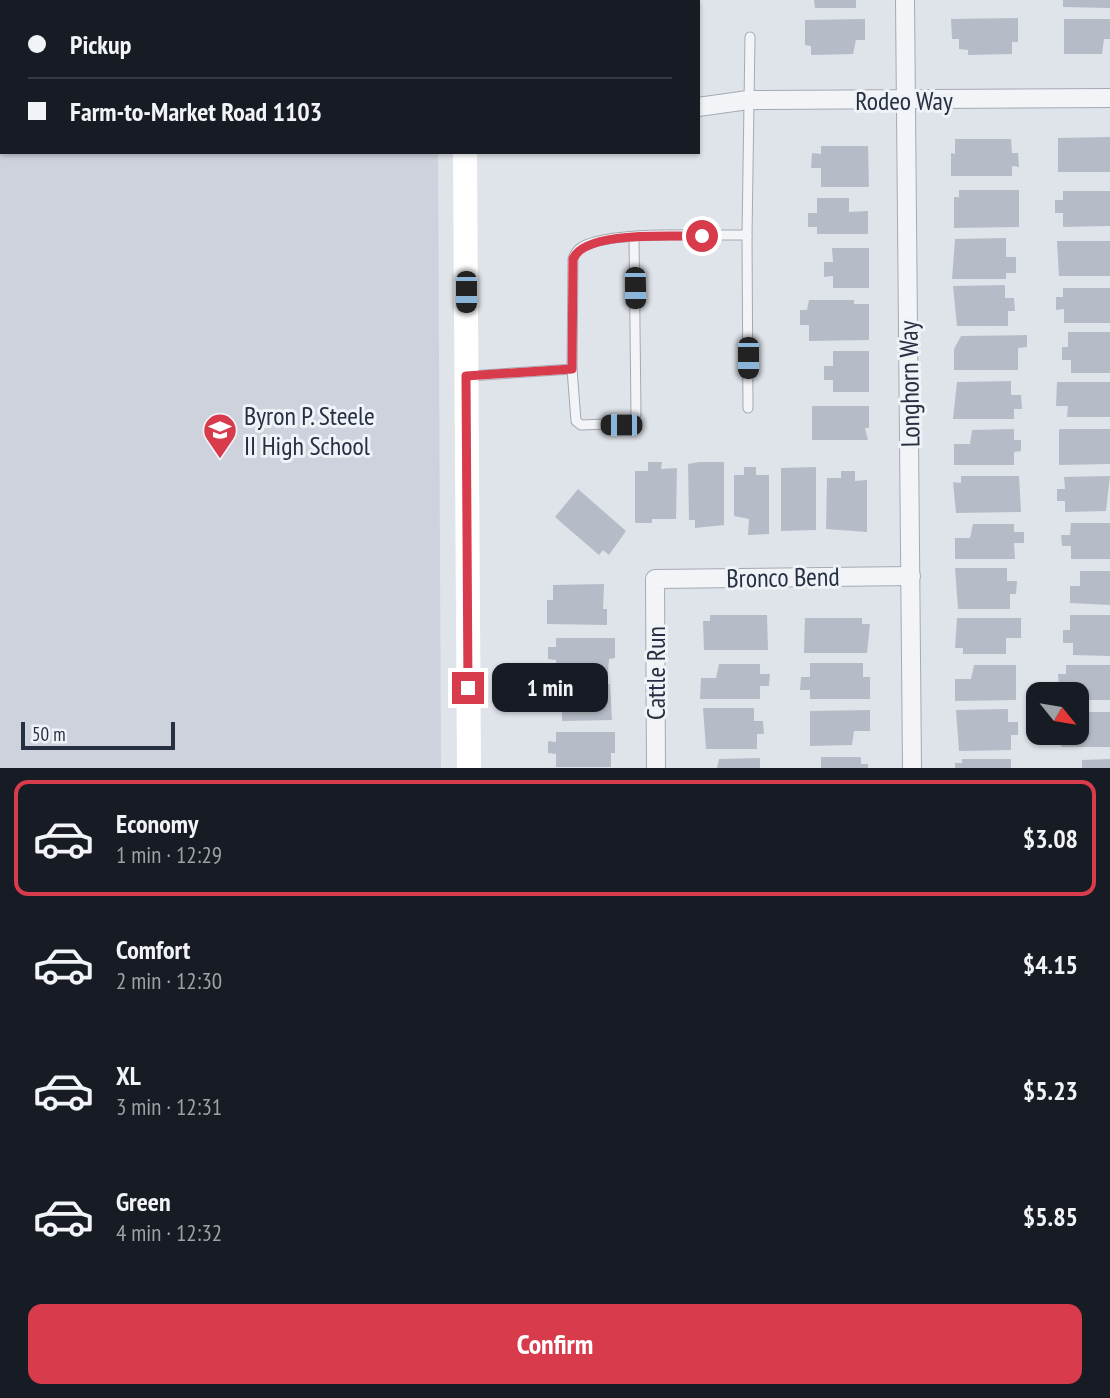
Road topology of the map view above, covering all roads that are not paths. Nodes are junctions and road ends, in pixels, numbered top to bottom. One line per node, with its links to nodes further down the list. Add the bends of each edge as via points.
1 (905, 0): 5 (street, Longhorn Way)
2 (750, 37): 4 (lane)
3 (1110, 98): 5 (street, Rodeo Way)
4 (748, 100): 5 (street, Rodeo Way); 6 (street, Rodeo Way); 8 (lane)
5 (905, 101): 13 (street, Longhorn Way)
6 (700, 107)
7 (465, 154): 11 (main road)
8 (747, 235): 9 (lane); 12 (lane)
9 (634, 238): 10 (lane, via 585,245 576,251); 10 (lane, via 636,414 630,423 581,425 576,421)
10 (572, 369): 11 (lane)
11 (466, 376): 15 (main road)
12 (748, 408)
13 (911, 576): 14 (street, Bronco Bend); 17 (street, Longhorn Way)
14 (655, 579): 16 (street, Cattle Run)
15 (469, 768)
16 (656, 768)
17 (912, 768)

